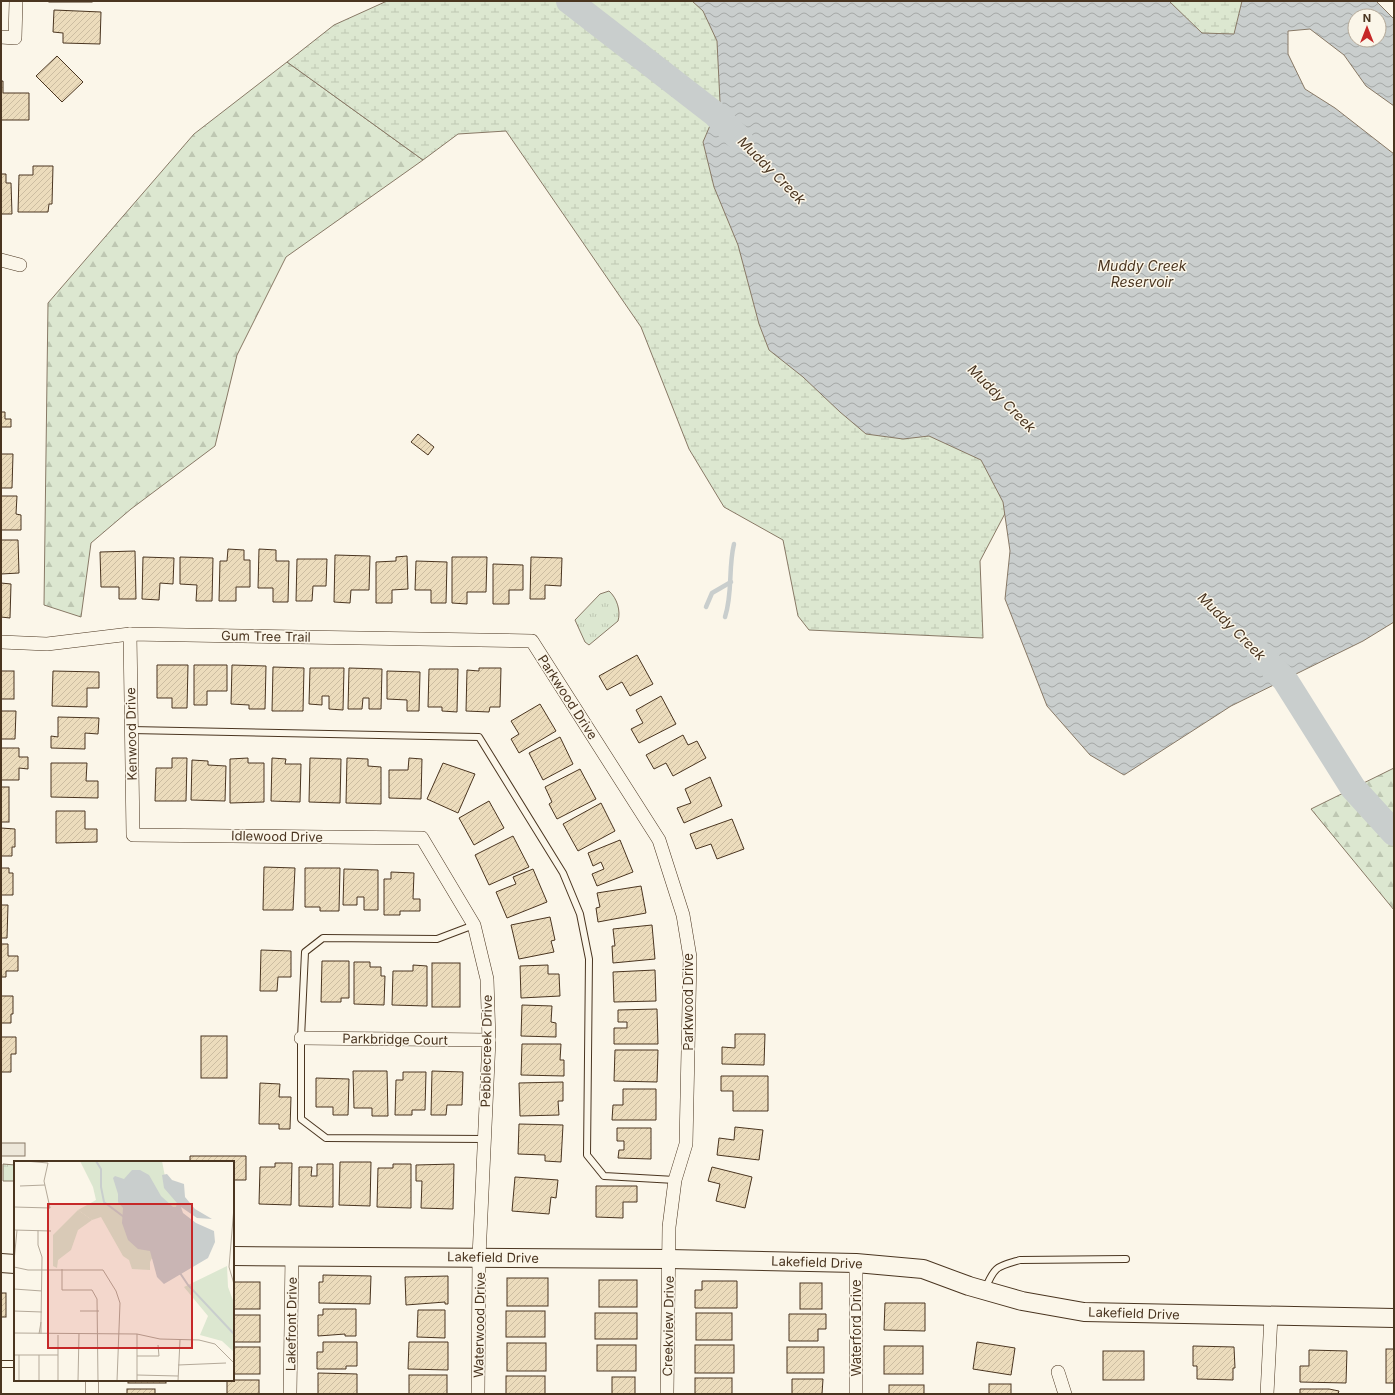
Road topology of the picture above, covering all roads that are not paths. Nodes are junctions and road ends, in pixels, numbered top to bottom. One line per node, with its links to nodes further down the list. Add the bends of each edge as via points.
1 (16, 1): 2 (street, via 15,38)
2 (1, 38)
3 (1, 260): 4 (street)
4 (20, 265)
5 (130, 634): 6 (street, Gum Tree Trail); 7 (street, Gum Tree Trail, via 47,644); 8 (street, Kenwood Drive)
6 (532, 641): 15 (street, Parkwood Drive, via 659,840 683,915 690,957 686,1144)
7 (1, 642)
8 (131, 730): 9 (street, Kenwood Drive); 15 (lane, via 479,737 563,873 580,914 589,959 587,1155 604,1176)
9 (132, 835): 10 (street, Idlewood Drive)
10 (422, 838): 11 (street, Pebblecreek Drive)
11 (474, 925): 12 (lane, via 437,939 322,938 305,952); 13 (street, Pebblecreek Drive, via 487,979)
12 (301, 1038): 13 (street, Parkbridge Court); 14 (lane, via 301,1119 326,1138)
13 (489, 1040): 14 (street, Pebblecreek Drive)
14 (484, 1139): 18 (street, Pebblecreek Drive)
15 (675, 1180): 19 (street, Parkwood Drive, via 669,1227)
16 (292, 1255): 17 (street, Lakefield Drive); 18 (street, Lakefield Drive); 32 (street, Lakefront Drive)
17 (234, 1256)
18 (479, 1257): 19 (street, Lakefield Drive); 33 (street, Waterwood Drive)
19 (669, 1259): 22 (street, Lakefield Drive); 34 (street, Creekview Drive)
20 (1126, 1259): 24 (lane, via 1020,1260 993,1271)
21 (1, 1263): 23 (street)
22 (856, 1263): 24 (street, Lakefield Drive, via 923,1269); 35 (street, Waterford Drive)
23 (14, 1264)
24 (984, 1290): 25 (street, Lakefield Drive, via 1022,1301 1084,1312)
25 (1271, 1316): 26 (street, Lakefield Drive); 37 (street)
26 (1394, 1318)
27 (1, 1364): 28 (lane)
28 (14, 1364)
29 (1058, 1372): 36 (street)
30 (92, 1381): 31 (street)
31 (92, 1394)
32 (290, 1394)
33 (478, 1394)
34 (668, 1394)
35 (856, 1394)
36 (1066, 1394)
37 (1267, 1394)

